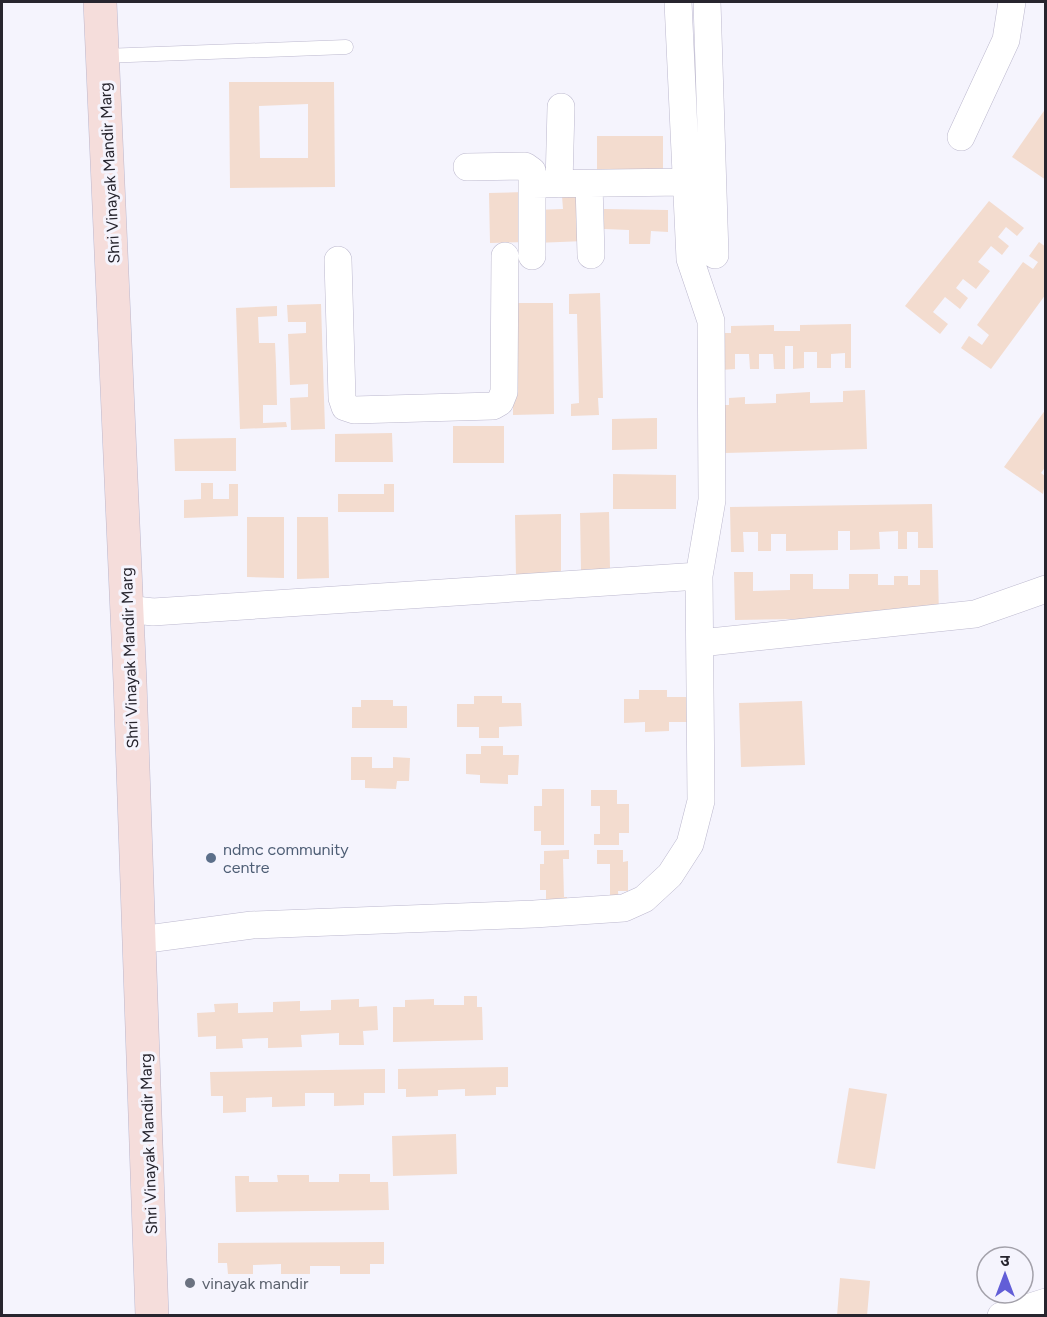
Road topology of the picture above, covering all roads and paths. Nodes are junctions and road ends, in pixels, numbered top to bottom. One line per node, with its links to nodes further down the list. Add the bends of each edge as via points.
1 (100, 2): 6 (street, Shri Vinayak Mandir Marg)
2 (678, 2): 10 (street)
3 (707, 2): 17 (street)
4 (1012, 2): 8 (street, via 1006,40)
5 (346, 47): 6 (lane)
6 (103, 56): 21 (street, Shri Vinayak Mandir Marg)
7 (561, 107): 12 (street)
8 (961, 137)
9 (467, 168): 11 (street, via 525,166 532,171)
10 (685, 182): 13 (street); 17 (street)
11 (532, 184): 12 (street); 16 (street)
12 (559, 184): 13 (street)
13 (589, 184): 14 (street)
14 (591, 255)
15 (505, 256): 18 (street, via 504,392 500,402 493,406 415,410 345,407)
16 (532, 256)
17 (702, 257): 19 (street, via 711,321 712,500)
18 (338, 260)
19 (699, 576): 21 (street, via 153,612); 22 (street)
20 (1046, 589): 22 (street, via 975,614)
21 (128, 609): 23 (street, Shri Vinayak Mandir Marg)
22 (700, 643): 23 (street, via 701,801 690,844 670,875 644,899 624,908 603,910 252,925)
23 (140, 940): 25 (street, Shri Vinayak Mandir Marg)
24 (1046, 1302): 26 (street)
25 (153, 1316)
26 (1001, 1316)

